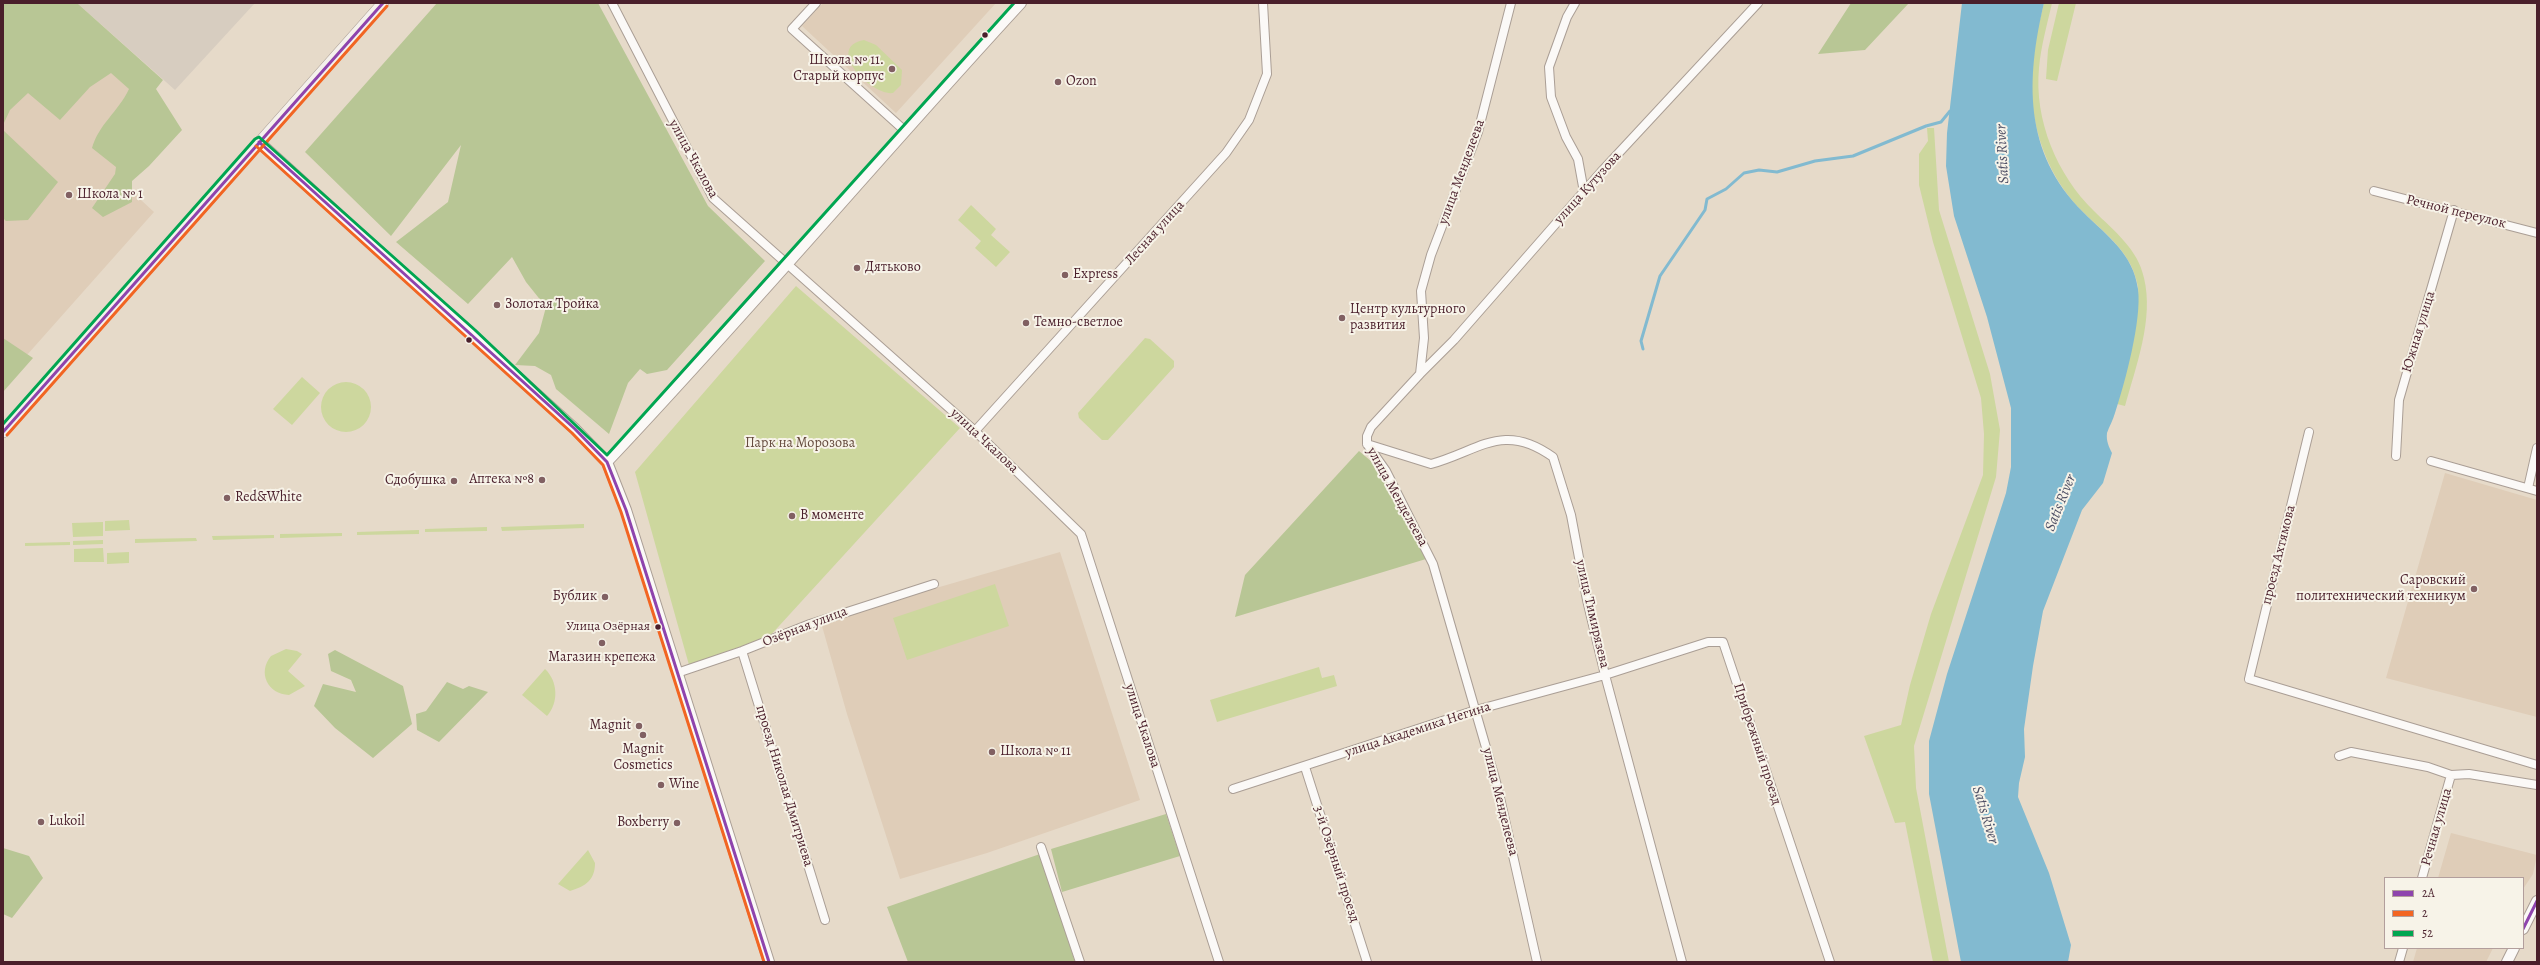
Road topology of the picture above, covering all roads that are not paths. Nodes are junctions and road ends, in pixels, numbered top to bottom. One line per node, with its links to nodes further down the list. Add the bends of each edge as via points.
1 (383, 3): 10 (main road)
2 (612, 3): 15 (street, улица Чкалова, via 712,198)
3 (816, 3): 9 (street, via 792,29)
4 (1021, 3): 9 (street)
5 (1263, 3): 17 (street, Лесная улица, via 1267,74 1248,120 1235,140 1112,282)
6 (1511, 3): 16 (street, улица Менделеева, via 1478,132 1421,291 1424,338)
7 (1575, 3): 12 (street, via 1548,67 1551,97 1566,137 1578,159)
8 (1758, 3): 12 (street, улица Кутузова)
9 (904, 130): 15 (street)
10 (259, 142): 18 (main road); 24 (street, via 575,429)
11 (2374, 191): 13 (street, Речной переулок)
12 (1584, 192): 16 (street, улица Кутузова, via 1454,340)
13 (2454, 210): 14 (street, Речной переулок); 22 (street, Южная улица, via 2399,400)
14 (2537, 233)
15 (786, 265): 17 (street, улица Чкалова); 24 (street)
16 (1420, 374): 20 (street, улица Менделеева, via 1371,427)
17 (975, 430): 47 (street, улица Чкалова, via 1081,534)
18 (3, 432)
19 (2309, 432): 33 (street, проезд Ахтямова, via 2249,679)
20 (1367, 444): 30 (street, улица Тимирязева, via 1431,464 1481,444 1516,440 1529,442 1553,457 1557,463 1571,515 1587,600); 31 (street, улица Менделеева, via 1386,471 1433,564)
21 (2537, 448): 25 (street)
22 (2396, 456)
23 (2431, 461): 25 (street)
24 (607, 462): 29 (street, via 626,510)
25 (2528, 488): 26 (street)
26 (2537, 491)
27 (934, 584): 28 (street, Озёрная улица, via 810,624)
28 (742, 651): 29 (street, Озёрная улица); 41 (street, проезд Николая Дмитриева)
29 (677, 673): 45 (street)
30 (1605, 675): 31 (street, улица Академика Негина); 50 (street, улица Тимирязева); 51 (street, Прибрежный проезд, via 1708,642 1723,642)
31 (1476, 710): 34 (street, улица Академика Негина); 49 (street, улица Менделеева, via 1500,797)
32 (2339, 756): 35 (street, via 2351,752 2358,753 2428,767)
33 (2537, 764)
34 (1305, 766): 37 (street, улица Академика Негина); 48 (street, 3-й Озёрный проезд)
35 (2452, 775): 36 (street, via 2469,774); 39 (street, Речная улица)
36 (2537, 785)
37 (1232, 789)
38 (1041, 847): 46 (street)
39 (2422, 877)
40 (2537, 901): 42 (street)
41 (825, 920)
42 (2524, 927)
43 (2403, 949): 52 (street)
44 (2514, 949): 53 (street)
45 (769, 962)
46 (1080, 962)
47 (1219, 962)
48 (1367, 962)
49 (1537, 962)
50 (1682, 962)
51 (1830, 962)
52 (2399, 962)
53 (2507, 962)

